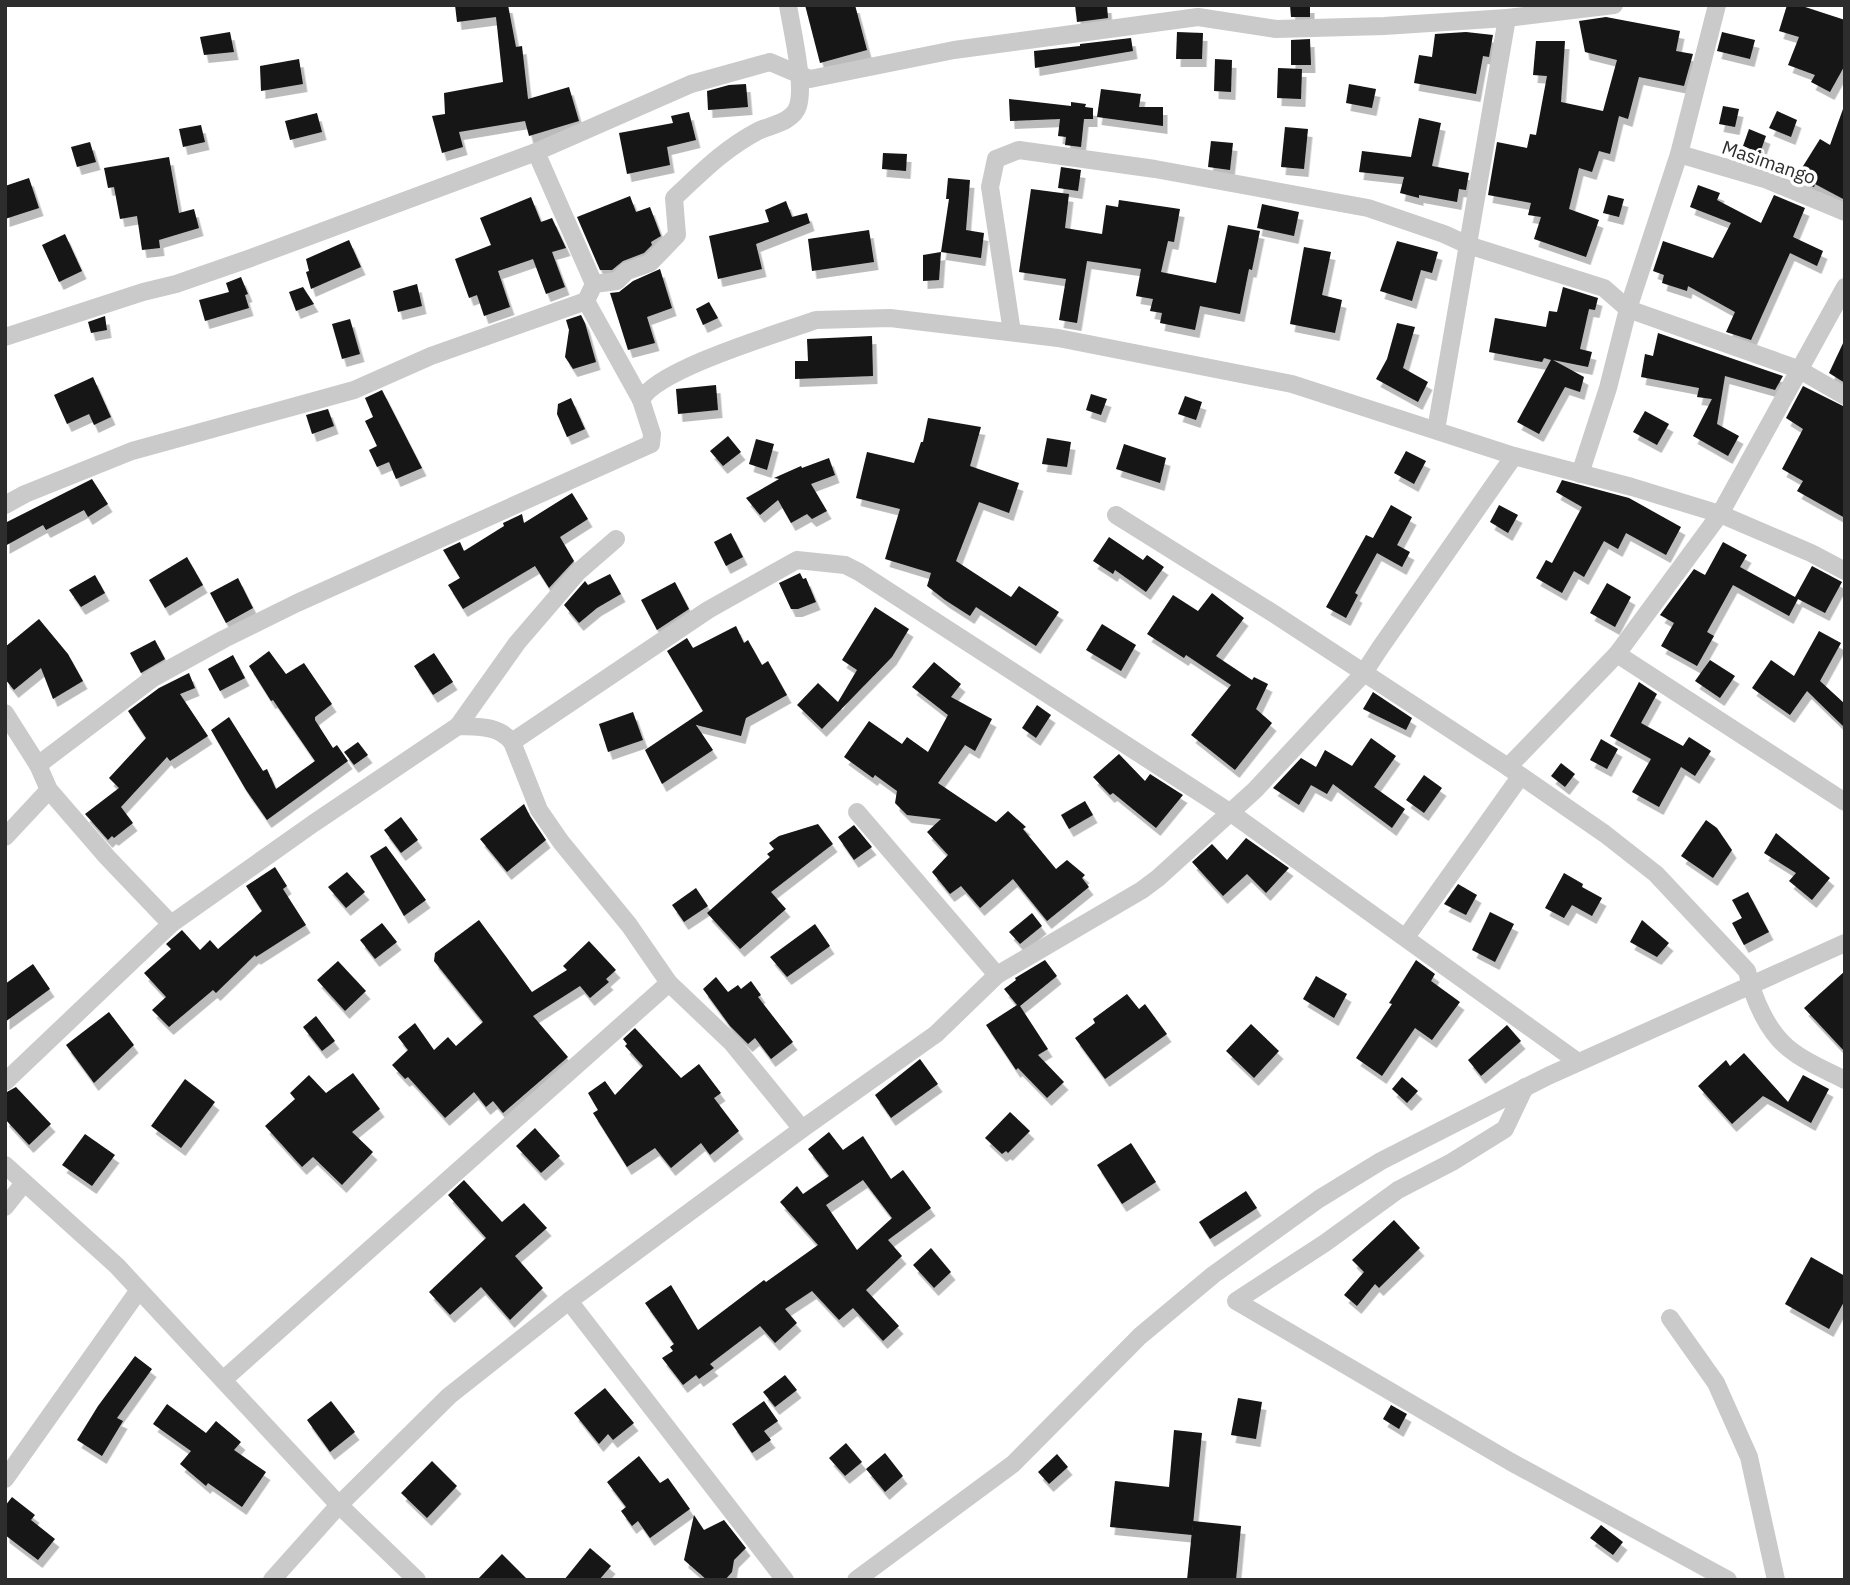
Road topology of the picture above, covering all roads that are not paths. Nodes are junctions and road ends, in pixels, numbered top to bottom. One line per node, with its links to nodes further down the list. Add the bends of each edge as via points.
1 (788, 5): 5 (street)
2 (1614, 5): 4 (street)
3 (1717, 5): 7 (street)
4 (1507, 18): 5 (street, via 1276,29 1198,17 954,50 810,79); 9 (street)
5 (799, 76): 6 (street, via 770,62 691,84); 10 (street, via 799,103 793,115 723,151 674,198 677,234 650,263 627,271 617,281)
6 (536, 152): 10 (street); 15 (street, via 176,284)
7 (1679, 154): 8 (street, Masimango, via 1765,179); 13 (street)
8 (1845, 212)
9 (1468, 245): 13 (street, via 1604,288); 14 (street, via 1368,208 1155,169 1019,150 996,159 990,187); 19 (street)
10 (594, 284): 12 (street)
11 (1845, 287): 16 (street)
12 (586, 302): 18 (street); 22 (street, via 431,356 354,390 132,451)
13 (1628, 309): 16 (street); 21 (street)
14 (1013, 332): 18 (street, via 890,318 816,320 667,377); 19 (street, via 1292,384)
15 (5, 337)
16 (1798, 369): 17 (street); 23 (street)
17 (1845, 396)
18 (641, 400): 32 (street, via 651,444 224,639 153,678)
19 (1436, 430): 20 (street)
20 (1514, 456): 21 (street); 28 (street)
21 (1580, 474): 23 (street)
22 (5, 505)
23 (1720, 514): 26 (street); 27 (street)
24 (1116, 515): 28 (street)
25 (616, 539): 30 (street, via 578,572 517,643)
26 (1845, 572)
27 (1617, 654): 33 (street); 35 (street)
28 (1363, 674): 33 (street); 37 (street)
29 (5, 713): 32 (street)
30 (458, 726): 31 (street, via 493,728); 39 (street)
31 (512, 742): 37 (street, via 708,610 797,560 829,562 859,572); 43 (street, via 539,810)
32 (38, 765): 34 (street)
33 (1514, 772): 40 (street); 44 (street, via 1656,874 1747,971)
34 (50, 789): 38 (street); 39 (street)
35 (1845, 802)
36 (857, 812): 42 (street)
37 (1231, 813): 40 (street); 42 (street, via 1142,890)
38 (5, 837)
39 (171, 924): 47 (street)
40 (1406, 937): 45 (street)
41 (1845, 943): 44 (street)
42 (997, 975): 49 (street, via 936,1034)
43 (669, 983): 49 (street, via 732,1043); 56 (street)
44 (1750, 986): 45 (street); 46 (street, via 1779,1040)
45 (1578, 1062): 48 (street)
46 (1845, 1080)
47 (5, 1082)
48 (1525, 1087): 62 (street, via 1381,1161 1213,1275 1140,1336 1013,1464); 63 (street, via 1506,1129 1398,1189 1236,1301 1511,1462)
49 (802, 1129): 54 (street)
50 (5, 1166): 51 (street)
51 (24, 1183): 52 (street); 53 (street)
52 (5, 1207)
53 (139, 1290): 56 (street); 57 (street)
54 (569, 1301): 58 (street, via 449,1396); 61 (street)
55 (1670, 1318): 64 (street, via 1716,1383 1749,1457)
56 (223, 1380): 58 (street)
57 (5, 1479)
58 (339, 1505): 59 (street); 60 (street)
59 (272, 1580)
60 (416, 1580)
61 (785, 1580)
62 (856, 1580)
63 (1728, 1580)
64 (1776, 1580)

